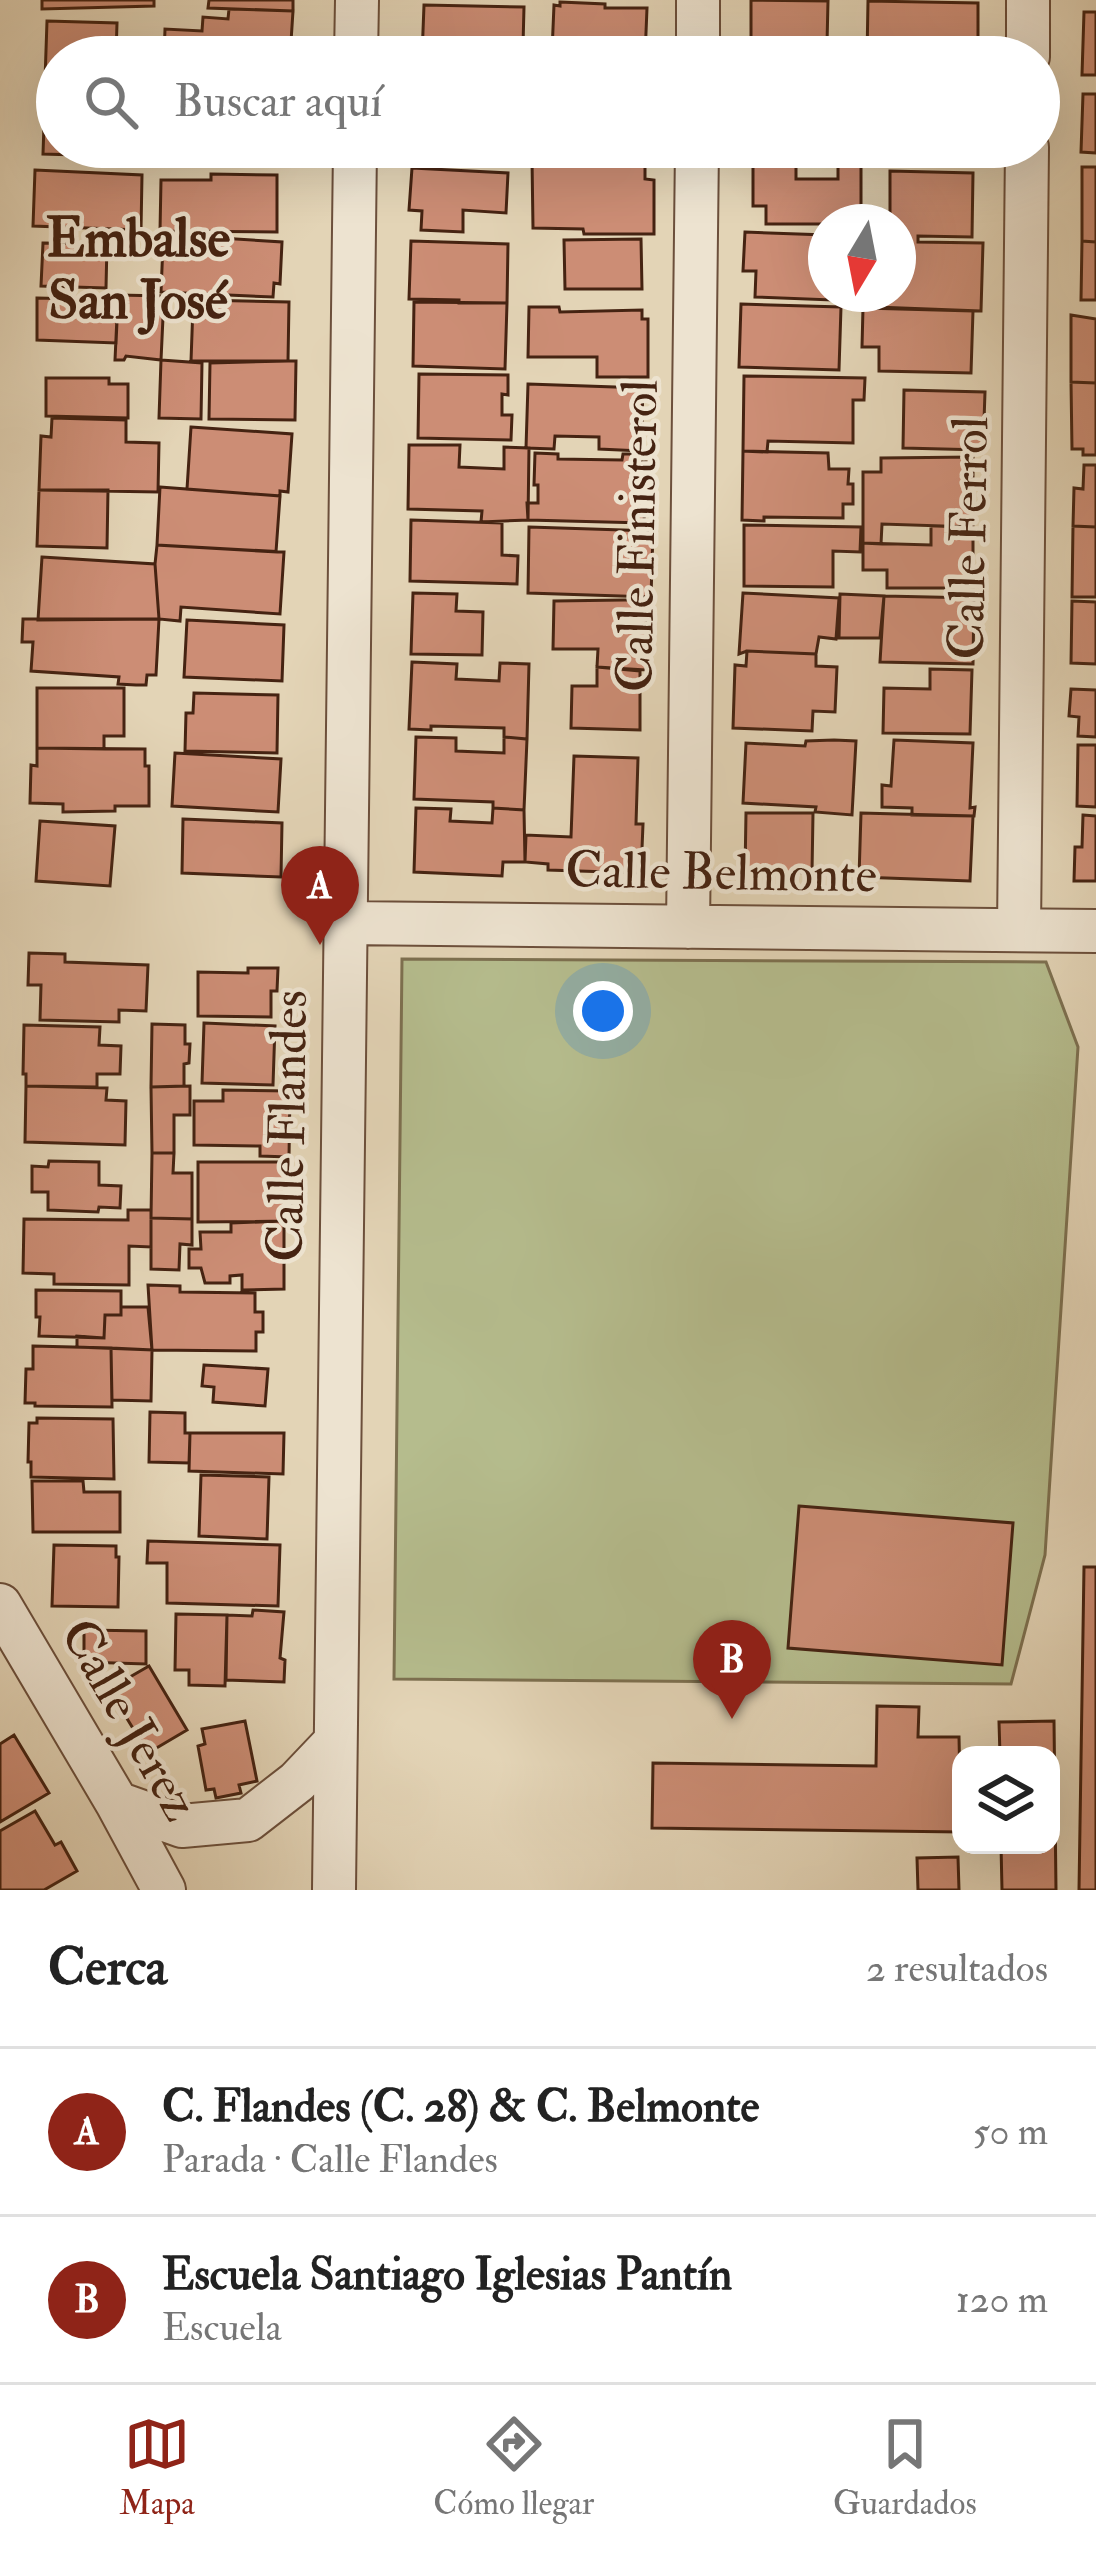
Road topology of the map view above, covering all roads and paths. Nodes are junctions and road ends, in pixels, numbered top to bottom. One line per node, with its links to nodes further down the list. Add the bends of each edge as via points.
1 (357, 0): 4 (street)
2 (698, 0): 5 (street)
3 (1028, 0): 6 (street)
4 (356, 36)
5 (698, 36)
6 (1028, 36)
7 (355, 168): 10 (street, Calle Flandes)
8 (697, 168): 11 (street, Calle Finisterol)
9 (1027, 168): 12 (street, Calle Ferrol)
10 (345, 922): 11 (street, Calle Belmonte); 15 (street, Calle Flandes)
11 (688, 926): 12 (street, Calle Belmonte)
12 (1018, 930): 13 (street, Calle Belmonte)
13 (1096, 931)
14 (0, 1606): 16 (street, Calle Jerez)
15 (334, 1742): 16 (street, via 248,1820 182,1826); 18 (street, Calle Flandes)
16 (117, 1803): 17 (street, Calle Jerez)
17 (164, 1890)
18 (334, 1890)

